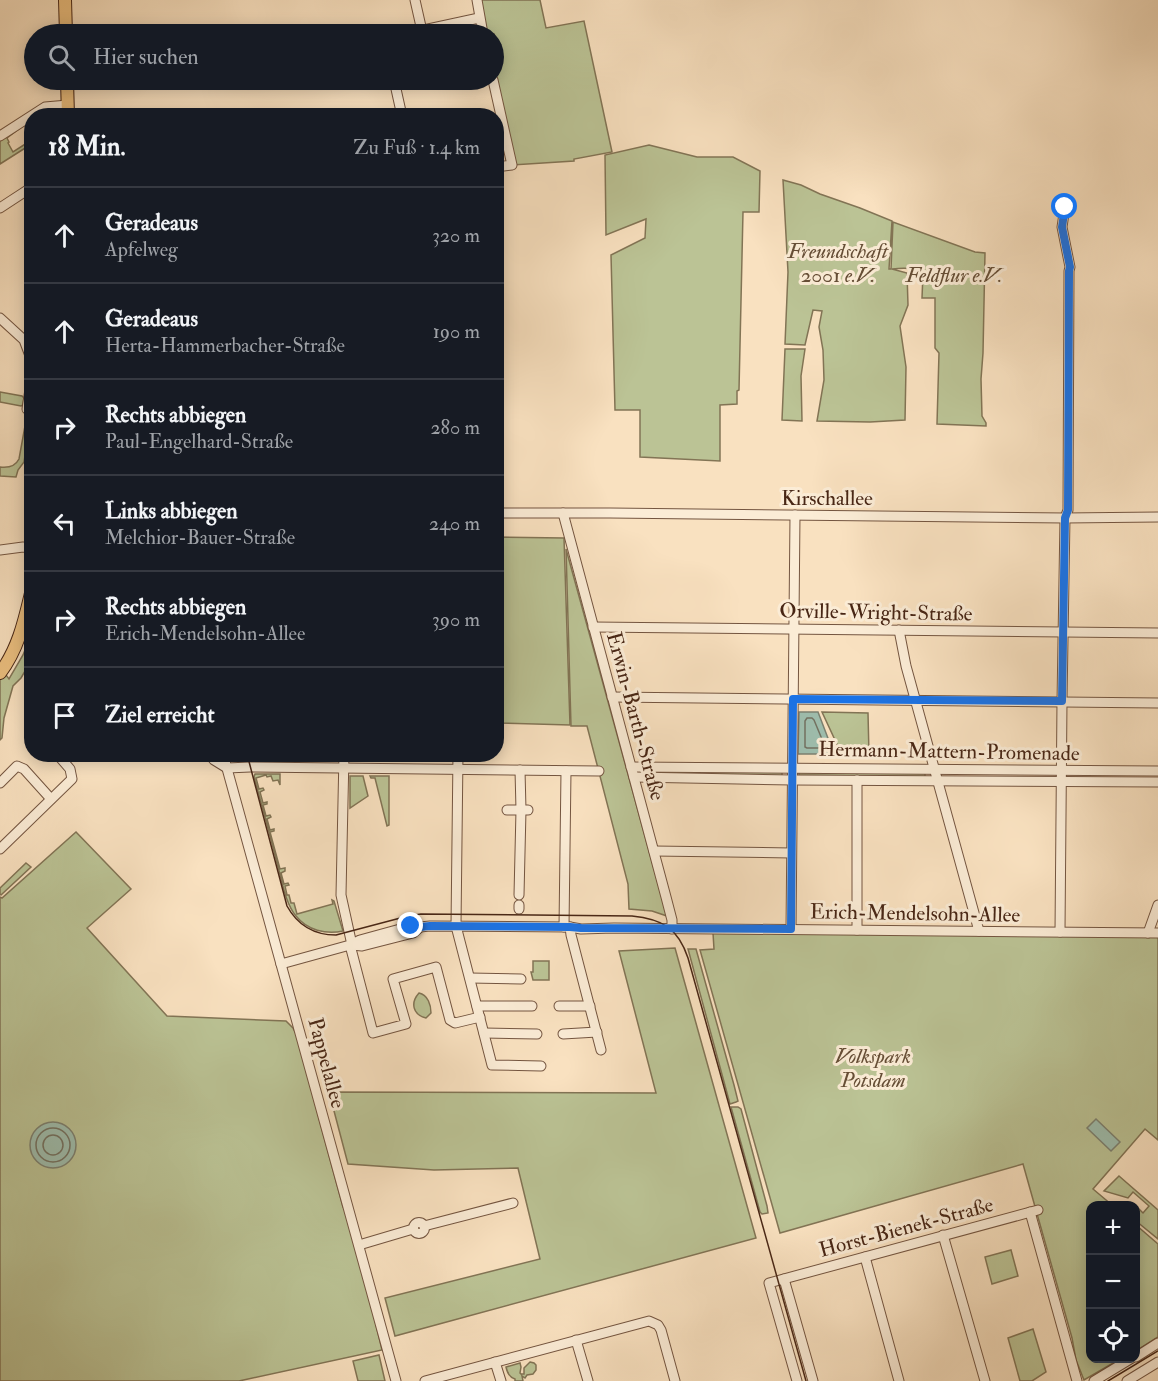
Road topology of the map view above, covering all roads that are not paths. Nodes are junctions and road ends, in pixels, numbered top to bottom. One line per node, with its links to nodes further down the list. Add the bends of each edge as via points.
1 (65, 0): 5 (main road)
2 (415, 0): 6 (street)
3 (477, 0): 4 (street)
4 (479, 18): 7 (street); 8 (street)
5 (66, 24)
6 (420, 24)
7 (453, 24)
8 (480, 24)
9 (67, 90): 14 (main road)
10 (396, 90): 15 (street)
11 (495, 90): 16 (street)
12 (42, 108): 13 (street)
13 (56, 108)
14 (68, 108)
15 (400, 108)
16 (499, 108)
17 (24, 120): 19 (street)
18 (504, 129): 20 (street, via 512,165)
19 (0, 136)
20 (504, 166)
21 (24, 193): 23 (street)
22 (1065, 207): 30 (street, via 1062,227 1070,267)
23 (0, 208)
24 (0, 318): 25 (street)
25 (24, 340)
26 (504, 513): 27 (street, Kirschallee)
27 (563, 513): 28 (street, Kirschallee); 33 (street, Erwin-Barth-Straße)
28 (795, 515): 30 (street, Kirschallee); 35 (street)
29 (1158, 517): 30 (street, Kirschallee)
30 (1065, 518): 37 (street)
31 (24, 548): 32 (street)
32 (0, 550)
33 (594, 627): 35 (street, Orville-Wright-Straße); 40 (street, Erwin-Barth-Straße)
34 (24, 629): 39 (main road)
35 (794, 630): 36 (street, Orville-Wright-Straße); 41 (street)
36 (899, 630): 37 (street, Orville-Wright-Straße); 42 (street)
37 (1064, 633): 38 (street, Orville-Wright-Straße); 43 (street)
38 (1158, 633)
39 (0, 673)
40 (612, 697): 41 (street); 60 (street, Erwin-Barth-Straße)
41 (793, 699): 42 (street); 50 (street)
42 (916, 700): 43 (street); 53 (street)
43 (1062, 701): 44 (street); 58 (street)
44 (1158, 703)
45 (64, 762): 67 (street, via 72,779)
46 (217, 762): 51 (street)
47 (225, 762): 51 (street, Pappelallee)
48 (344, 762): 52 (street)
49 (458, 762): 54 (street)
50 (792, 767): 53 (street, Hermann-Mattern-Promenade); 60 (street, Hermann-Mattern-Promenade); 61 (street)
51 (227, 768): 52 (street); 84 (street, Pappelallee)
52 (344, 769): 54 (street); 83 (street, via 340,895)
53 (934, 769): 58 (street, Hermann-Mattern-Promenade); 63 (street)
54 (458, 770): 55 (street); 75 (street)
55 (520, 770): 56 (street); 69 (street)
56 (566, 771): 57 (street); 76 (street)
57 (598, 771)
58 (1062, 771): 59 (street, Hermann-Mattern-Promenade); 64 (street)
59 (1158, 771)
60 (632, 772): 61 (street, Hermann-Mattern-Promenade); 71 (street, Erwin-Barth-Straße)
61 (792, 780): 62 (street, Hermann-Mattern-Promenade); 72 (street)
62 (857, 780): 63 (street, Hermann-Mattern-Promenade); 79 (street)
63 (938, 781): 64 (street, Hermann-Mattern-Promenade); 80 (street)
64 (1062, 781): 65 (street, Hermann-Mattern-Promenade); 81 (street)
65 (1158, 782)
66 (0, 783): 67 (street, via 17,766)
67 (51, 799): 70 (street)
68 (507, 810): 69 (street)
69 (525, 810): 73 (street)
70 (0, 849)
71 (654, 851): 72 (street); 77 (street, Erwin-Barth-Straße)
72 (791, 853): 78 (street)
73 (519, 903)
74 (1158, 905): 82 (street)
75 (456, 926): 76 (street, Erich-Mendelsohn-Allee); 83 (street, Erich-Mendelsohn-Allee, via 411,926 360,939); 85 (street)
76 (567, 927): 77 (street, Erich-Mendelsohn-Allee); 90 (street)
77 (672, 929): 78 (street, Erich-Mendelsohn-Allee)
78 (791, 929): 79 (street, Erich-Mendelsohn-Allee)
79 (857, 930): 80 (street, Erich-Mendelsohn-Allee)
80 (979, 931): 81 (street, Erich-Mendelsohn-Allee)
81 (1060, 932): 82 (street, Erich-Mendelsohn-Allee)
82 (1153, 933)
83 (351, 945): 84 (street, Erich-Mendelsohn-Allee); 91 (street, via 373,1033 406,1024 393,979 435,967 450,1020 455,1023)
84 (280, 964): 100 (street, Pappelallee)
85 (470, 978): 86 (street); 87 (street)
86 (521, 978)
87 (477, 1006): 88 (street); 91 (street)
88 (532, 1006)
89 (559, 1006): 90 (street)
90 (590, 1006): 92 (street)
91 (480, 1017): 93 (street)
92 (597, 1032): 95 (street); 96 (street)
93 (484, 1033): 94 (street); 97 (street, via 492,1065)
94 (537, 1034)
95 (563, 1034)
96 (601, 1050)
97 (541, 1066)
98 (513, 1203): 100 (street, via 424,1226 420,1233 414,1229)
99 (944, 1235): 101 (street, Horst-Bienek-Straße); 117 (street); 118 (street, Horst-Bienek-Straße, via 1034,1211)
100 (359, 1245): 109 (street, Pappelallee)
101 (865, 1257): 102 (street, Horst-Bienek-Straße); 116 (street)
102 (784, 1279): 114 (street, via 770,1283); 115 (street)
103 (576, 1340): 106 (street); 112 (street); 113 (street, via 644,1321 653,1322 661,1330)
104 (1158, 1343): 105 (street)
105 (1140, 1354)
106 (495, 1362): 110 (street); 111 (street)
107 (1158, 1362): 120 (street)
108 (1125, 1363): 119 (street)
109 (396, 1381)
110 (425, 1381)
111 (501, 1381)
112 (588, 1381)
113 (675, 1381)
114 (797, 1381)
115 (813, 1381)
116 (899, 1381)
117 (985, 1381)
118 (1077, 1381)
119 (1094, 1381)
120 (1127, 1381)

